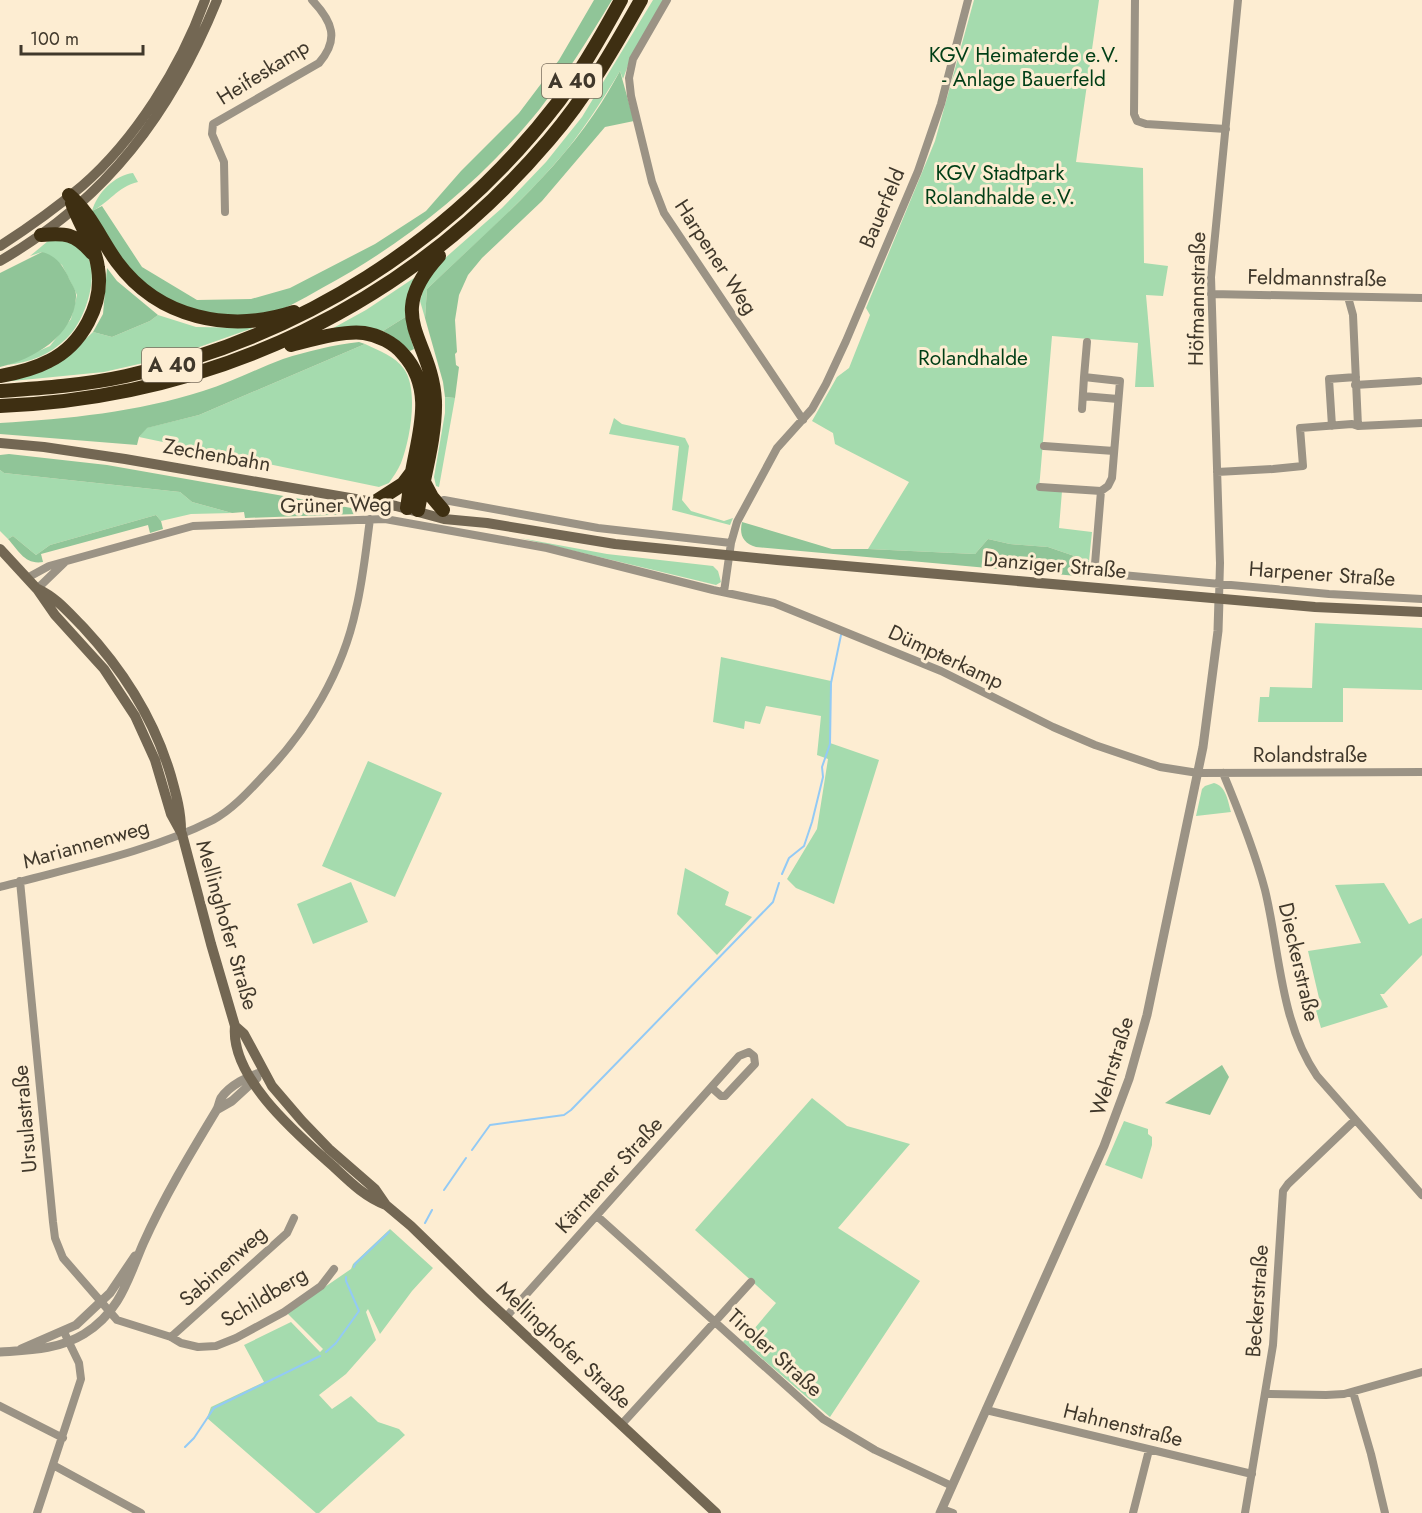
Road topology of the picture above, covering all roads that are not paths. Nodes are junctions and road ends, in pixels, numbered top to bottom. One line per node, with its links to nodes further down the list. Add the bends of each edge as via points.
1 (205, 0): 11 (main road, via 187,44 152,103 134,130 81,187)
2 (217, 0): 11 (main road, via 188,66 148,129 115,170)
3 (312, 0): 12 (street, Heifeskamp, via 330,25 332,36 327,53 319,63 213,124 212,134 224,162)
4 (621, 0): 21 (highway, A 40, via 559,100 513,156 426,236)
5 (641, 0): 13 (highway, A 40, via 587,89 550,139)
6 (667, 0): 33 (street, Harpener Weg, via 633,59 629,78 652,182 664,213)
7 (968, 0): 33 (street, Bauerfeld, via 918,171 836,364)
8 (1135, 0): 10 (street, via 1137,121)
9 (1238, 0): 10 (street, Höfmannstraße)
10 (1226, 129): 18 (street, Höfmannstraße)
11 (74, 203): 14 (main road); 15 (main road); 16 (highway); 21 (highway, via 133,282 182,313 229,322 255,321)
12 (225, 212)
13 (471, 220): 23 (highway, A 40, via 373,294); 41 (highway, via 427,269 412,303 412,319 435,398 435,416)
14 (41, 235): 16 (highway, via 73,236); 17 (main road)
15 (0, 246)
16 (97, 260): 24 (highway, via 99,290 93,311 69,348 50,361)
17 (0, 261)
18 (1211, 294): 19 (street, Feldmannstraße); 40 (street, Höfmannstraße)
19 (1348, 297): 20 (street, Feldmannstraße); 26 (street, via 1353,315)
20 (1422, 298)
21 (334, 299): 28 (highway, A 40, via 245,341 162,368 84,384)
22 (1087, 342): 25 (street)
23 (260, 352): 31 (highway, A 40, via 135,390); 41 (highway, via 329,336 363,333 397,347 419,380 423,403)
24 (0, 376)
25 (1084, 377): 29 (street); 30 (street, via 1120,381)
26 (1356, 381): 27 (street); 35 (street, via 1329,379); 36 (street)
27 (1419, 381)
28 (0, 391)
29 (1083, 396): 30 (street); 32 (street)
30 (1118, 399): 39 (street)
31 (0, 406)
32 (1082, 409)
33 (803, 420): 49 (street, Bauerfeld, via 777,448 737,522)
34 (1422, 423): 36 (street)
35 (1332, 426): 36 (street); 40 (street, via 1300,428 1303,466)
36 (1358, 426)
37 (3, 445): 44 (main road, Zechenbahn, via 125,459)
38 (1044, 446): 39 (street)
39 (1114, 452): 43 (street, via 1112,478)
40 (1217, 472): 56 (street, Höfmannstraße)
41 (418, 476): 44 (highway); 45 (highway, via 432,497); 46 (highway)
42 (1040, 487): 43 (street)
43 (1101, 491): 56 (street, Danziger Straße, via 1097,571 1103,575)
44 (375, 502): 46 (main road, Zechenbahn)
45 (443, 505): 46 (main road, Zechenbahn); 48 (main road, Zechenbahn); 49 (street, Zechenbahn)
46 (412, 509): 48 (main road, Zechenbahn, via 444,519)
47 (370, 519): 53 (street, Grüner Weg, via 193,526); 55 (street, Grüner Weg, via 548,548); 67 (street, Mariannenweg, via 356,611 325,693 290,745 249,790 226,812)
48 (487, 523): 51 (main road, Zechenbahn)
49 (731, 543): 52 (street, Bauerfeld)
50 (0, 549): 54 (main road, Mellinghofer Straße)
51 (685, 552): 52 (main road, Danziger Straße)
52 (729, 556): 58 (street, Bauerfeld); 61 (main road, Danziger Straße)
53 (66, 561): 54 (street, Grüner Weg); 57 (street, Grüner Weg)
54 (27, 578): 57 (main road, Mellinghofer Straße)
55 (676, 580): 58 (street, Dümpterkamp)
56 (1219, 584): 59 (street, Harpener Straße); 61 (street, Höfmannstraße)
57 (37, 589): 67 (main road, Mellinghofer Straße, via 55,598 92,636 135,692 159,740 181,811)
58 (724, 592): 64 (street, Dümpterkamp, via 802,614 941,671 1008,706 1145,763)
59 (1354, 596): 60 (street, Harpener Straße); 62 (street)
60 (1422, 598)
61 (1219, 599): 62 (main road, Danziger Straße); 64 (street, Wehrstraße, via 1208,721)
62 (1341, 609): 63 (main road, Danziger Straße)
63 (1422, 612)
64 (1198, 772): 66 (street, Rolandstraße); 95 (street, Wehrstraße, via 1147,1015 1120,1105)
65 (1422, 772): 66 (street, Rolandstraße)
66 (1223, 773): 74 (street, Dieckerstraße, via 1264,890 1282,983 1299,1040 1317,1076)
67 (182, 834): 68 (street, Mariannenweg); 70 (main road, Mellinghofer Straße)
68 (20, 881): 69 (street, Mariannenweg); 82 (street, Ursulastraße, via 55,1238 70,1268)
69 (0, 887)
70 (235, 1026): 71 (main road, Mellinghofer Straße, via 244,1034); 72 (main road, Mellinghofer Straße, via 239,1054)
71 (263, 1072): 72 (street); 76 (main road, Mellinghofer Straße, via 302,1121 375,1189)
72 (252, 1079): 76 (main road, Mellinghofer Straße, via 279,1114 322,1156 370,1200); 79 (street, via 235,1085 222,1098)
73 (712, 1088): 73 (street, Kärntener Straße, via 744,1052 755,1058 725,1096); 77 (street, Kärntener Straße)
74 (1355, 1120): 75 (street, Dieckerstraße); 93 (street, Beckerstraße, via 1283,1191 1275,1324)
75 (1422, 1195)
76 (386, 1205): 84 (main road, Mellinghofer Straße)
77 (597, 1216): 84 (street, Kärntener Straße); 85 (street, Tiroler Straße)
78 (294, 1218): 87 (street, Sabinenweg, via 287,1233)
79 (142, 1245): 82 (street); 83 (street, via 126,1286)
80 (334, 1269): 87 (street, Schildberg, via 321,1286 236,1338 216,1346 198,1347)
81 (751, 1282): 85 (street)
82 (102, 1302): 83 (street, Schildberg); 86 (street)
83 (109, 1312): 87 (street, Schildberg, via 126,1324); 88 (street, via 85,1334)
84 (506, 1317): 96 (main road, Mellinghofer Straße)
85 (714, 1323): 96 (street); 101 (street, Tiroler Straße, via 832,1425)
86 (63, 1332): 88 (street); 89 (street)
87 (171, 1337)
88 (69, 1341): 89 (street, via 39,1350); 97 (street, via 81,1379)
89 (19, 1350): 90 (street)
90 (0, 1352)
91 (1422, 1372): 92 (street)
92 (1353, 1392): 93 (street); 109 (street)
93 (1266, 1394): 100 (street, Beckerstraße)
94 (0, 1406): 97 (street)
95 (986, 1410): 98 (street, Hahnenstraße); 101 (street, Wehrstraße)
96 (621, 1425): 105 (main road, Mellinghofer Straße)
97 (63, 1438): 99 (street)
98 (1149, 1450): 100 (street, Hahnenstraße); 107 (street)
99 (53, 1466): 103 (street); 104 (street)
100 (1252, 1474): 108 (street, Beckerstraße)
101 (952, 1486): 102 (street, Wehrstraße)
102 (941, 1511): 106 (street)
103 (38, 1513)
104 (141, 1513)
105 (716, 1513)
106 (953, 1513)
107 (1132, 1513)
108 (1245, 1513)
109 (1385, 1513)

